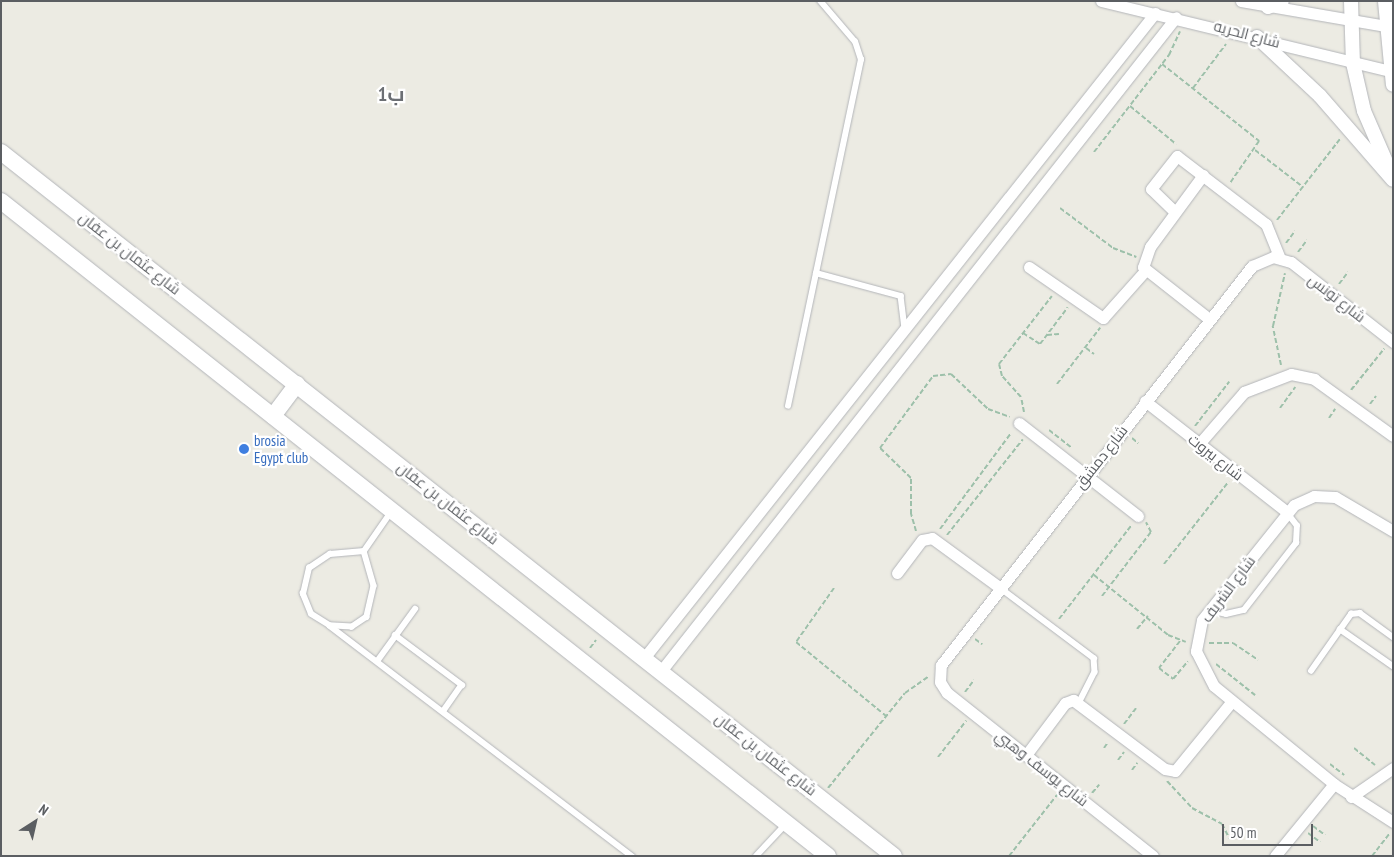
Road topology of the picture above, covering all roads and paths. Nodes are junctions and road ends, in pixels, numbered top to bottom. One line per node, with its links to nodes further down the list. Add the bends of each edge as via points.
1 (1101, 1): 8 (street, شارع الحريه)
2 (1240, 1): 7 (street, شارع الحريه)
3 (1282, 1): 7 (street)
4 (1351, 1): 10 (street)
5 (1385, 1): 11 (street)
6 (822, 2): 44 (lane, via 861,51)
7 (1268, 7): 10 (street, شارع الحريه)
8 (1155, 12): 9 (street, شارع الحريه); 21 (street)
9 (1179, 18): 12 (street, شارع الحريه); 15 (path); 25 (street)
10 (1351, 19): 11 (street, شارع الحريه); 14 (street)
11 (1386, 26): 16 (street)
12 (1236, 30): 13 (street, شارع الحريه); 18 (path)
13 (1257, 37): 14 (street, شارع الحريه); 20 (street)
14 (1353, 63): 16 (street, شارع الحريه); 28 (street, via 1364,111)
15 (1162, 64): 18 (path); 19 (path)
16 (1391, 71): 17 (street)
17 (1393, 85)
18 (1193, 88): 22 (path, via 1258,140)
19 (1130, 106): 24 (path); 26 (path, via 1173,140)
20 (1350, 128): 29 (street); 31 (path)
21 (1050, 145): 25 (street); 30 (street)
22 (1254, 150): 31 (path); 32 (path)
23 (1, 152): 60 (main road, شارع عثمان بن عفان)
24 (1094, 152)
25 (1066, 156): 33 (street)
26 (1178, 156): 27 (street); 36 (street, via 1151,189)
27 (1203, 175): 32 (street); 36 (street)
28 (1393, 175)
29 (1393, 180)
30 (1021, 182): 33 (street); 50 (street)
31 (1303, 186): 37 (path)
32 (1223, 191): 37 (street)
33 (1037, 193): 77 (street)
34 (1, 201): 66 (main road)
35 (1060, 208): 39 (path, via 1120,252)
36 (1175, 212): 39 (street)
37 (1270, 228): 40 (street)
38 (1307, 240): 40 (path)
39 (1144, 258): 42 (street)
40 (1285, 260): 46 (street, شارع تونس); 49 (street, شارع دمشق, via 1252,266); 57 (path, via 1272,326)
41 (1029, 267): 45 (street)
42 (1144, 272): 48 (street); 49 (street)
43 (1348, 272): 46 (path)
44 (816, 273): 50 (lane, via 901,296); 64 (lane)
45 (1058, 288): 47 (street); 51 (path)
46 (1331, 293): 54 (street, شارع تونس)
47 (1073, 300): 48 (street); 53 (path)
48 (1103, 318): 55 (path)
49 (1209, 319): 63 (street, شارع دمشق)
50 (905, 329): 74 (street)
51 (1023, 333): 53 (path, via 1038,345); 67 (path, via 998,368 1022,397 1024,411)
52 (1060, 334): 53 (path)
53 (1046, 335)
54 (1392, 341): 62 (path)
55 (1085, 348): 56 (path); 61 (path)
56 (1094, 354)
57 (1284, 375): 58 (street); 71 (street, via 1244,392)
58 (1304, 375): 62 (street); 65 (path)
59 (1229, 382): 69 (path)
60 (297, 384): 66 (main road); 96 (main road, شارع عثمان بن عفان)
61 (1057, 384)
62 (1344, 400): 70 (street)
63 (1145, 401): 69 (street, شارع بيروت); 73 (street, شارع دمشق)
64 (788, 406)
65 (1280, 408)
66 (273, 416): 75 (main road)
67 (1018, 423): 68 (street); 80 (path, via 988,409 951,374 933,376 879,450 911,478 911,514); 82 (path, via 951,509)
68 (1029, 431): 73 (street); 82 (path)
69 (1188, 435): 71 (street, شارع بيروت)
70 (1393, 436)
71 (1200, 444): 72 (street, شارع بيروت)
72 (1236, 472): 76 (street, شارع بيروت); 85 (path)
73 (1086, 476): 78 (street); 89 (street, شارع دمشق)
74 (768, 502): 77 (street); 81 (street)
75 (392, 510): 83 (lane); 108 (main road)
76 (1287, 512): 79 (street, شارع الشريف, via 1314,496 1335,496); 93 (street, شارع الشريف); 93 (lane, via 1297,526 1296,543 1250,603 1235,613)
77 (783, 516): 84 (street)
78 (1138, 516): 87 (path); 88 (path, via 1149,524 1151,532)
79 (1393, 530)
80 (922, 540): 82 (street); 86 (street)
81 (737, 541): 84 (street); 105 (street)
82 (938, 541): 89 (street)
83 (364, 551): 95 (lane, via 374,586 367,617 352,627); 95 (lane, via 330,554 309,568 303,580 311,614)
84 (753, 553): 111 (street)
85 (1164, 564)
86 (897, 573)
87 (1094, 574): 88 (path); 97 (path)
88 (1110, 586): 91 (path); 94 (path)
89 (999, 587): 97 (lane); 113 (street, شارع دمشق, via 946,656)
90 (834, 588): 122 (path, via 796,642)
91 (1102, 596)
92 (415, 609): 100 (lane)
93 (1209, 610): 103 (street, شارع الشريف)
94 (1148, 616): 98 (path); 102 (path)
95 (330, 626): 107 (lane)
96 (606, 627): 105 (main road, شارع عثمان بن عفان); 108 (path)
97 (1053, 627): 118 (lane, via 1094,658 1095,672)
98 (1137, 629)
99 (1340, 629): 101 (lane, via 1351,614 1360,613); 110 (lane); 112 (lane)
100 (395, 636): 107 (lane); 120 (lane, via 462,684)
101 (1393, 637)
102 (1180, 641): 103 (path); 103 (path, via 1159,667 1171,678)
103 (1199, 646): 104 (path); 109 (path, via 1233,643); 116 (street, via 1206,677)
104 (1208, 649)
105 (644, 658): 111 (main road, شارع عثمان بن عفان)
106 (1213, 658): 115 (path)
107 (378, 660): 120 (lane)
108 (581, 660): 134 (main road)
109 (1258, 660)
110 (1393, 666)
111 (661, 671): 132 (main road, شارع عثمان بن عفان)
112 (1311, 671)
113 (939, 675): 117 (street, شارع يوسف وهبي, via 943,688); 122 (path, via 911,687)
114 (974, 680): 117 (path)
115 (1255, 695)
116 (1232, 701): 127 (street, via 1180,767); 129 (street)
117 (958, 702): 121 (street, شارع يوسف وهبي)
118 (1079, 703): 123 (street); 125 (street, via 1065,703)
119 (1136, 708): 123 (path)
120 (444, 711): 139 (lane)
121 (972, 713): 125 (street, شارع يوسف وهبي); 126 (path)
122 (886, 716): 132 (path)
123 (1118, 733): 127 (street)
124 (1354, 748): 128 (path)
125 (1026, 755): 130 (street, شارع يوسف وهبي)
126 (938, 756)
127 (1168, 771): 137 (path, via 1167,780 1174,792 1218,821)
128 (1390, 771): 131 (street)
129 (1334, 784): 131 (street); 135 (street)
130 (1065, 786): 143 (path); 144 (street, شارع يوسف وهبي)
131 (1351, 796): 133 (street)
132 (820, 797): 142 (main road, شارع عثمان بن عفان)
133 (1393, 822)
134 (786, 823): 140 (lane); 141 (main road)
135 (1299, 826): 138 (path); 145 (street)
136 (1393, 829): 146 (path)
137 (1229, 838)
138 (1320, 842)
139 (632, 856)
140 (756, 856)
141 (828, 856)
142 (894, 856)
143 (1009, 856)
144 (1153, 856)
145 (1276, 856)
146 (1372, 856)

